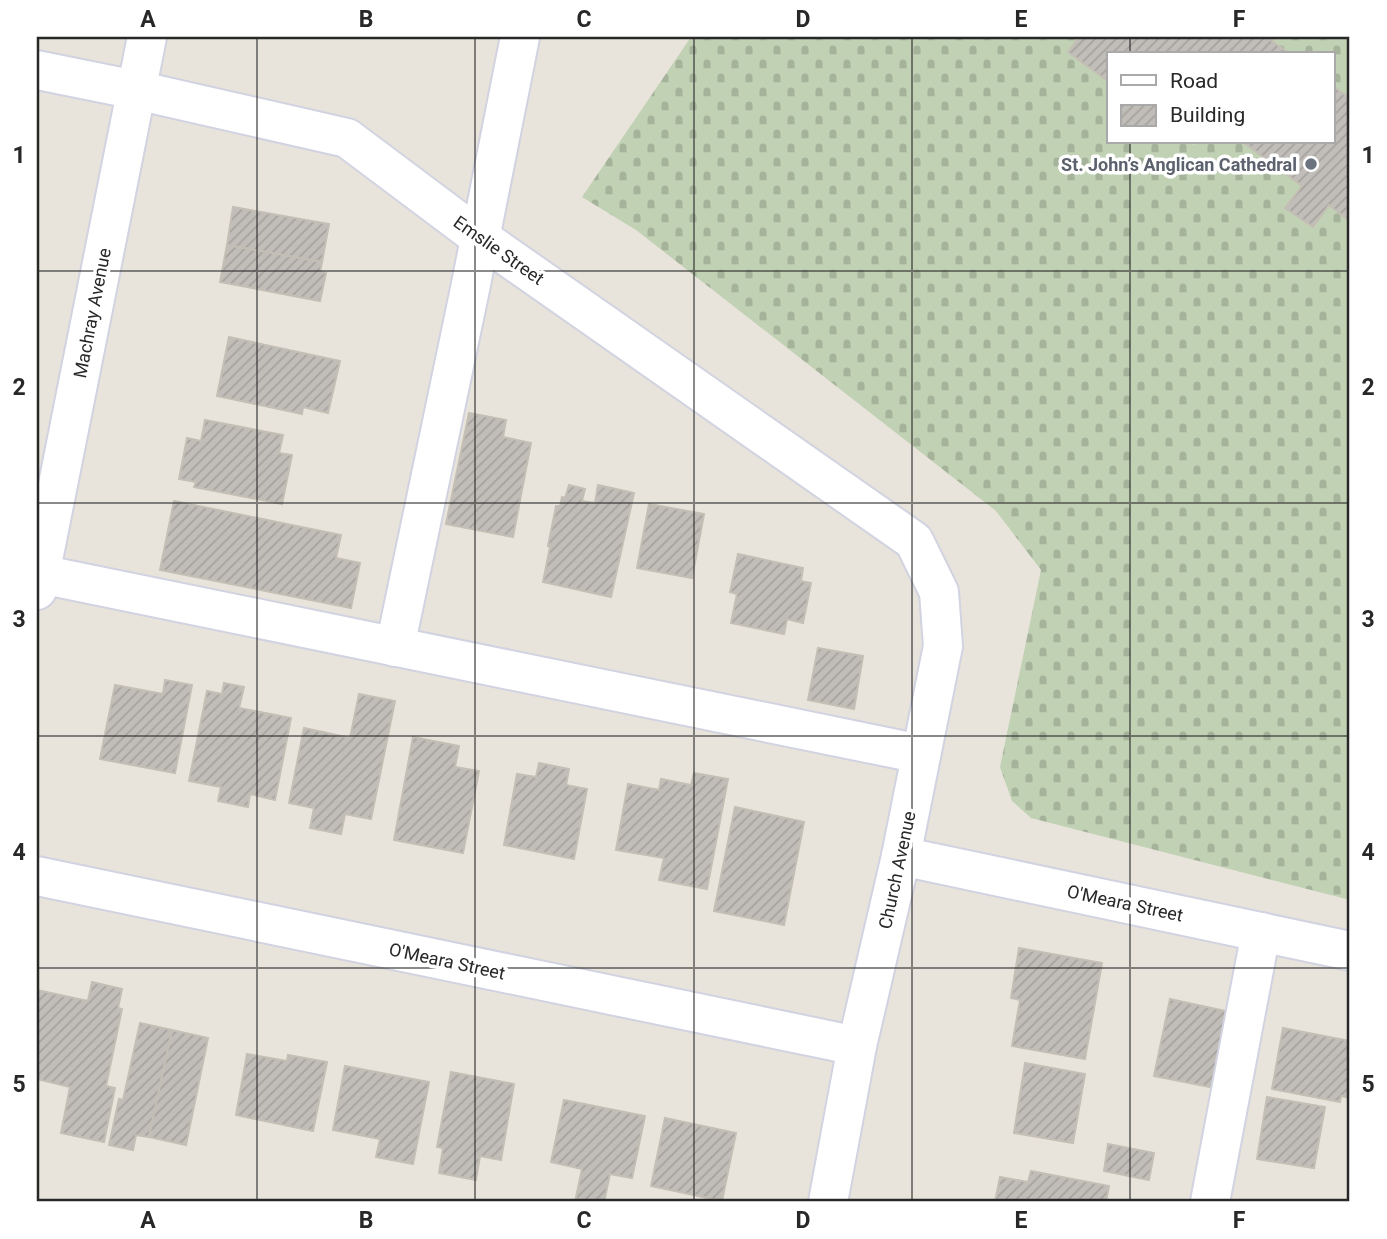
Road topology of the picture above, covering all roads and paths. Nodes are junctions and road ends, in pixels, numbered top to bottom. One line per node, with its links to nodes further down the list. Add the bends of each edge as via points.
1 (147, 37): 4 (street, Machray Avenue)
2 (520, 37): 5 (street)
3 (37, 70): 4 (street, Emslie Street)
4 (136, 90): 5 (street, Emslie Street, via 347,138); 7 (street, Machray Avenue)
5 (480, 237): 6 (street, Emslie Street); 8 (street)
6 (914, 541): 9 (street, Church Avenue, via 939,592 943,646)
7 (38, 582): 8 (street)
8 (395, 647): 9 (street)
9 (921, 754): 10 (street, Church Avenue)
10 (901, 856): 12 (street, O'Meara Street); 14 (street, Church Avenue)
11 (37, 876): 14 (street, O'Meara Street)
12 (1261, 932): 13 (street, O'Meara Street); 16 (street)
13 (1350, 951)
14 (857, 1046): 15 (street, Church Avenue)
15 (828, 1202)
16 (1210, 1202)

